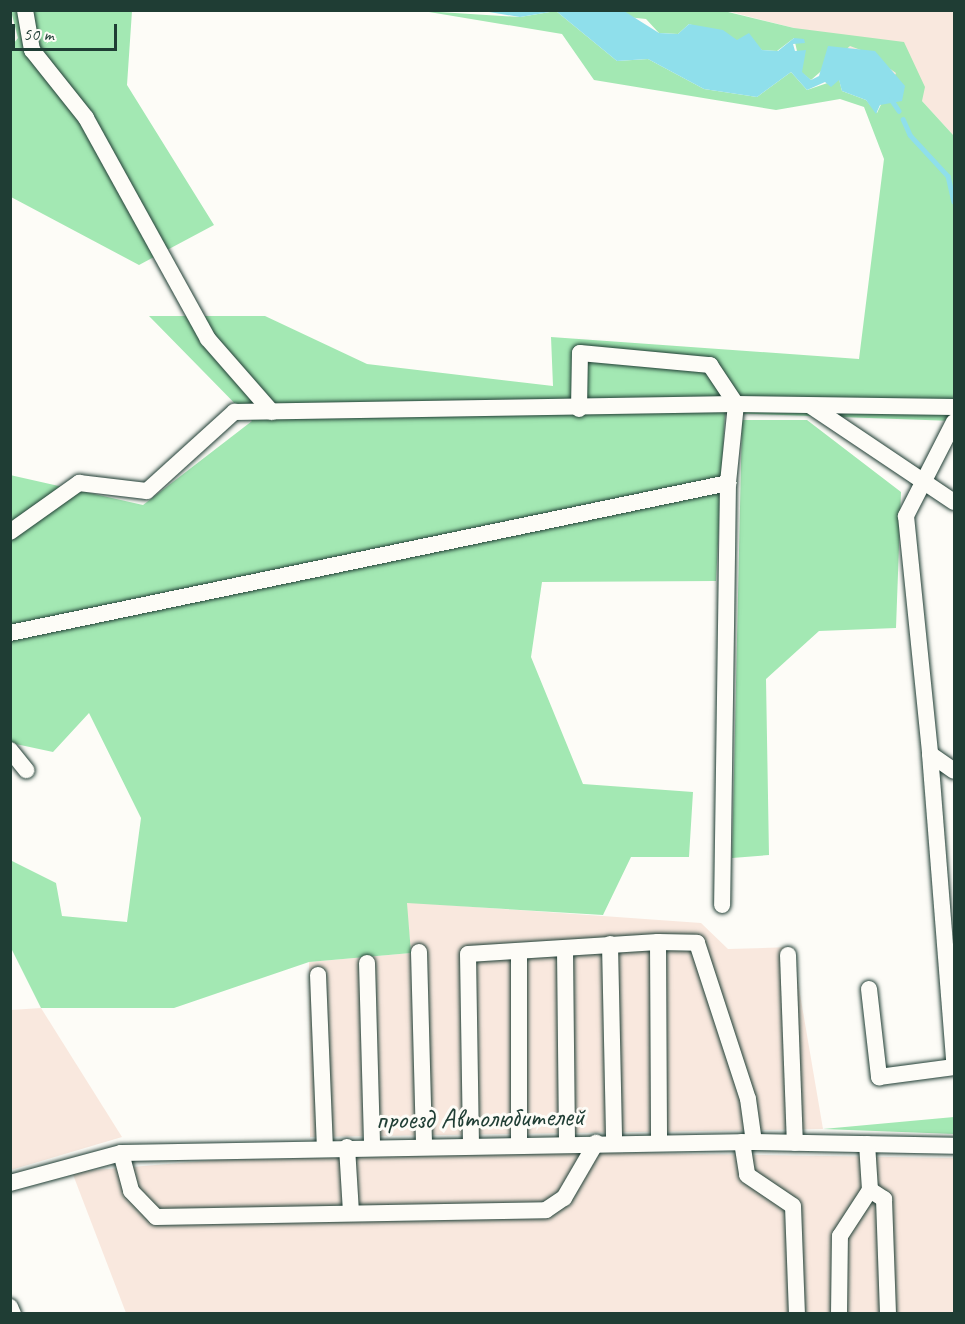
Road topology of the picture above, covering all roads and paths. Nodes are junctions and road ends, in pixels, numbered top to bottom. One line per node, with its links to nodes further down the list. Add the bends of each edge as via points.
1 (26, 10): 6 (street, via 32,50 86,118 208,339)
2 (736, 404): 3 (street); 5 (street); 5 (street, via 710,365 580,353); 9 (street)
3 (811, 405): 4 (street); 8 (street)
4 (954, 407)
5 (579, 409): 6 (street)
6 (272, 412): 11 (street, via 234,412 147,491 79,483)
7 (954, 422): 8 (street)
8 (924, 480): 10 (street); 14 (street, via 906,516)
9 (728, 483): 12 (street); 17 (street)
10 (954, 502)
11 (10, 532)
12 (10, 633)
13 (10, 750): 15 (street)
14 (930, 754): 16 (street); 27 (street)
15 (26, 770)
16 (954, 771)
17 (722, 905)
18 (658, 942): 19 (street); 29 (street, via 697,943 748,1099); 33 (street)
19 (610, 944): 20 (street); 32 (street)
20 (565, 950): 22 (street); 30 (street)
21 (419, 952): 39 (street)
22 (519, 953): 35 (street); 37 (street, via 468,954)
23 (788, 955): 34 (street)
24 (367, 963): 38 (street)
25 (318, 975): 41 (street)
26 (869, 989): 28 (street, via 879,1077)
27 (954, 1062)
28 (954, 1067)
29 (748, 1142): 33 (street, проезд Автолюбителей); 34 (street, проезд Автолюбителей); 49 (street, via 747,1175 793,1206)
30 (567, 1143): 31 (street, проезд Автолюбителей); 35 (street, проезд Автолюбителей)
31 (596, 1143): 32 (street, проезд Автолюбителей); 46 (street, via 564,1198 546,1210)
32 (614, 1143): 33 (street, проезд Автолюбителей)
33 (659, 1143)
34 (795, 1143): 36 (street, проезд Автолюбителей)
35 (519, 1144): 37 (street, проезд Автолюбителей)
36 (867, 1144): 40 (street, проезд Автолюбителей); 45 (street)
37 (471, 1145): 39 (street, проезд Автолюбителей)
38 (372, 1146): 39 (street, проезд Автолюбителей); 42 (street, проезд Автолюбителей)
39 (424, 1146)
40 (954, 1146)
41 (325, 1147): 42 (street, проезд Автолюбителей); 43 (street, проезд Автолюбителей)
42 (347, 1147): 46 (street)
43 (121, 1153): 44 (street, проезд Автолюбителей); 46 (street, via 131,1191 156,1217)
44 (10, 1183)
45 (870, 1190): 50 (street, via 840,1236); 51 (street, via 884,1199)
46 (351, 1212)
47 (10, 1307): 48 (street)
48 (13, 1314)
49 (797, 1314)
50 (839, 1314)
51 (888, 1314)

